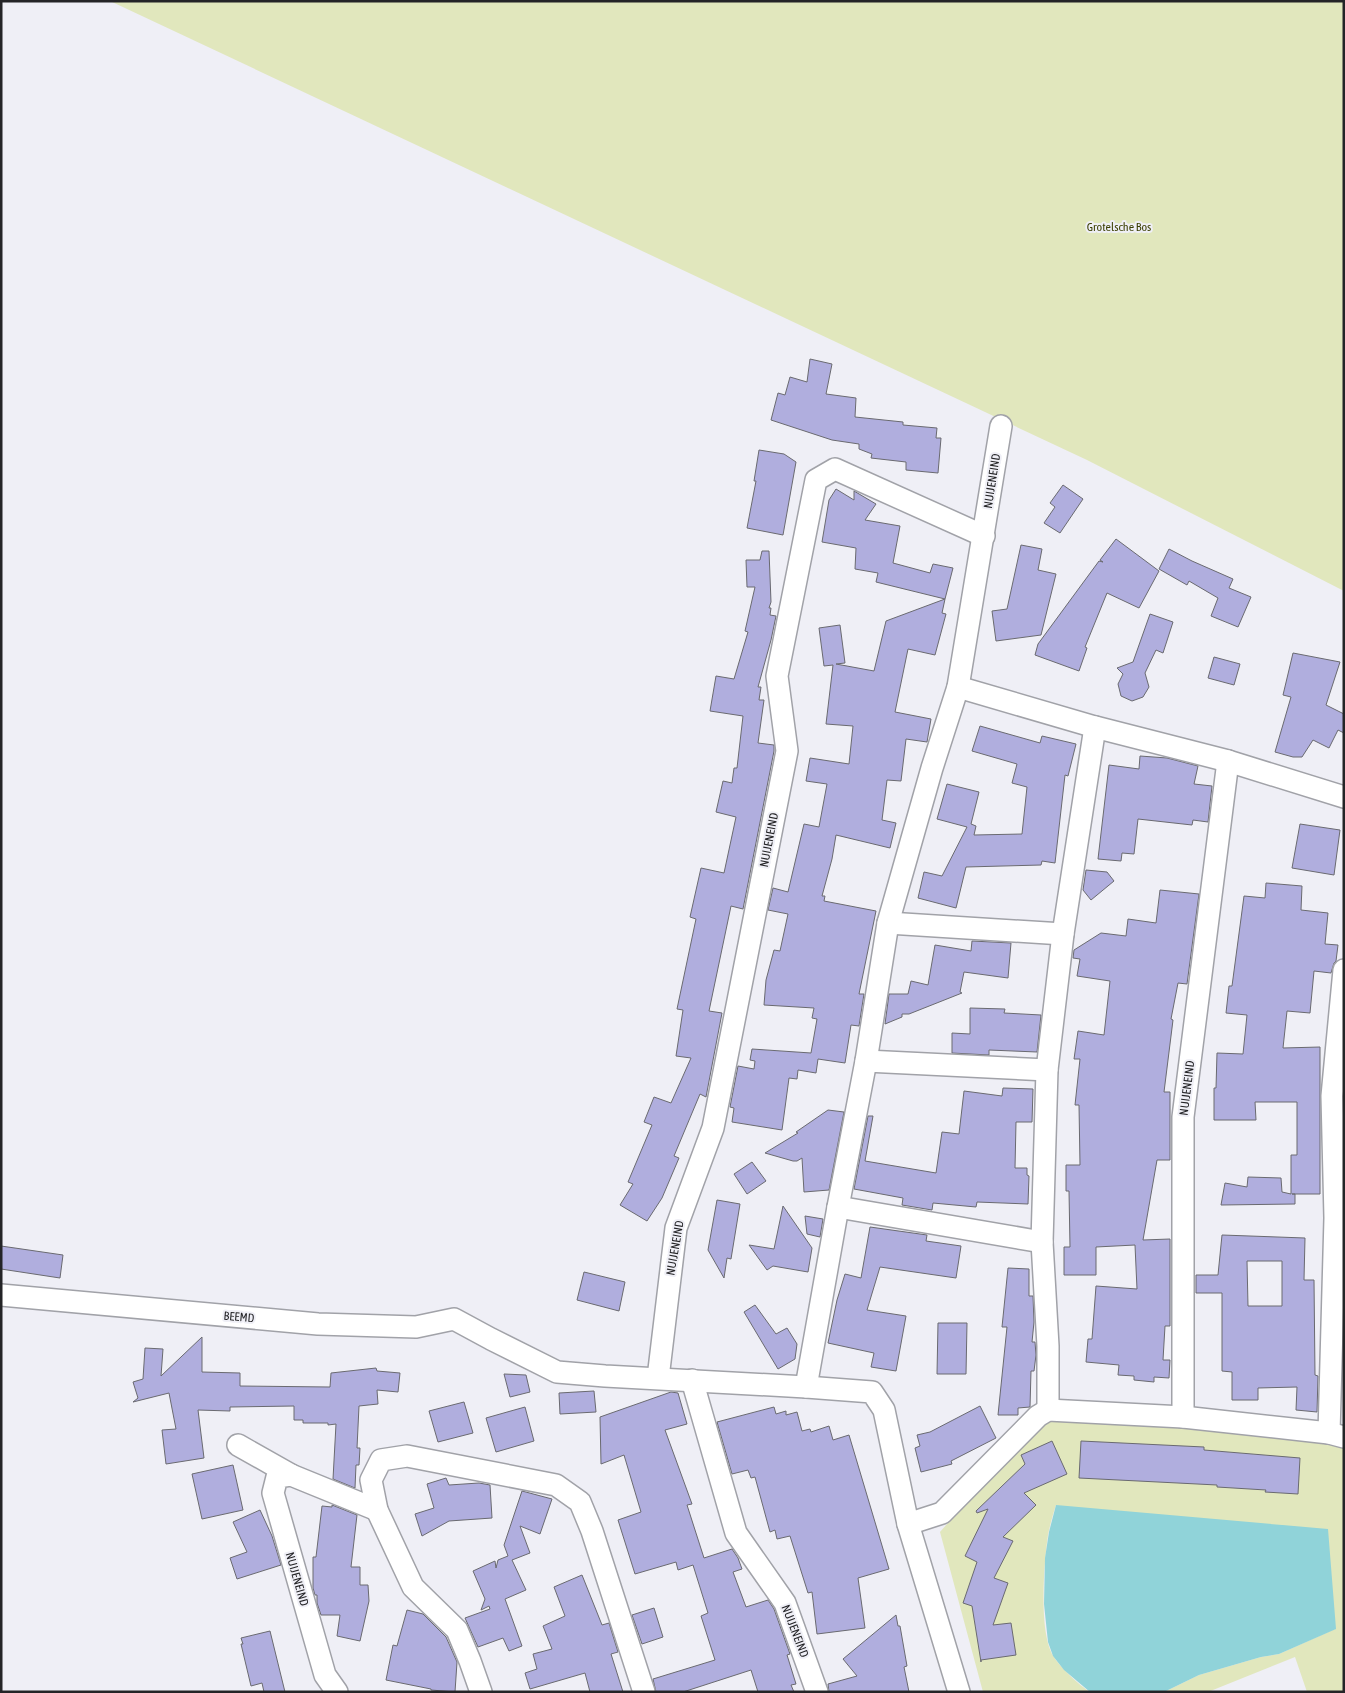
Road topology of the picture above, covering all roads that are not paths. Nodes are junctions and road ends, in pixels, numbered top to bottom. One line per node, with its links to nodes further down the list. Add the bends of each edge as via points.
1 (1001, 426): 2 (street, NUIJENEIND)
2 (984, 536): 3 (street, NUIJENEIND); 15 (street, NUIJENEIND, via 835,469 816,480 777,676 787,750 713,1128 676,1228)
3 (958, 687): 4 (street); 7 (street, NUIJENEIND)
4 (1095, 727): 5 (street); 8 (street)
5 (1228, 761): 6 (street); 19 (street, NUIJENEIND, via 1183,1117)
6 (1344, 796)
7 (888, 922): 8 (street); 10 (street, NUIJENEIND)
8 (1063, 934): 11 (street)
9 (1344, 970): 20 (street, via 1332,1096)
10 (866, 1061): 11 (street); 12 (street, NUIJENEIND)
11 (1047, 1070): 13 (street)
12 (838, 1207): 13 (street); 17 (street, NUIJENEIND)
13 (1042, 1242): 18 (street)
14 (1, 1295): 15 (street, BEEMD, via 318,1324 416,1327 454,1319 557,1372)
15 (658, 1378): 16 (street)
16 (692, 1380): 17 (street); 28 (street, NUIJENEIND, via 736,1533 785,1603)
17 (806, 1387): 24 (street, via 872,1392 884,1410)
18 (1048, 1410): 19 (street); 24 (street, via 1038,1416 942,1513)
19 (1183, 1417): 20 (street)
20 (1337, 1435)
21 (238, 1445): 22 (street)
22 (291, 1475): 23 (street); 25 (street, NUIJENEIND, via 277,1477 273,1493 324,1675)
23 (377, 1510): 26 (street, via 413,1587 457,1630); 27 (street, via 371,1480 381,1460 407,1456 556,1485 580,1502 583,1509)
24 (908, 1524): 29 (street)
25 (338, 1692)
26 (481, 1692)
27 (644, 1692)
28 (817, 1692)
29 (959, 1692)

